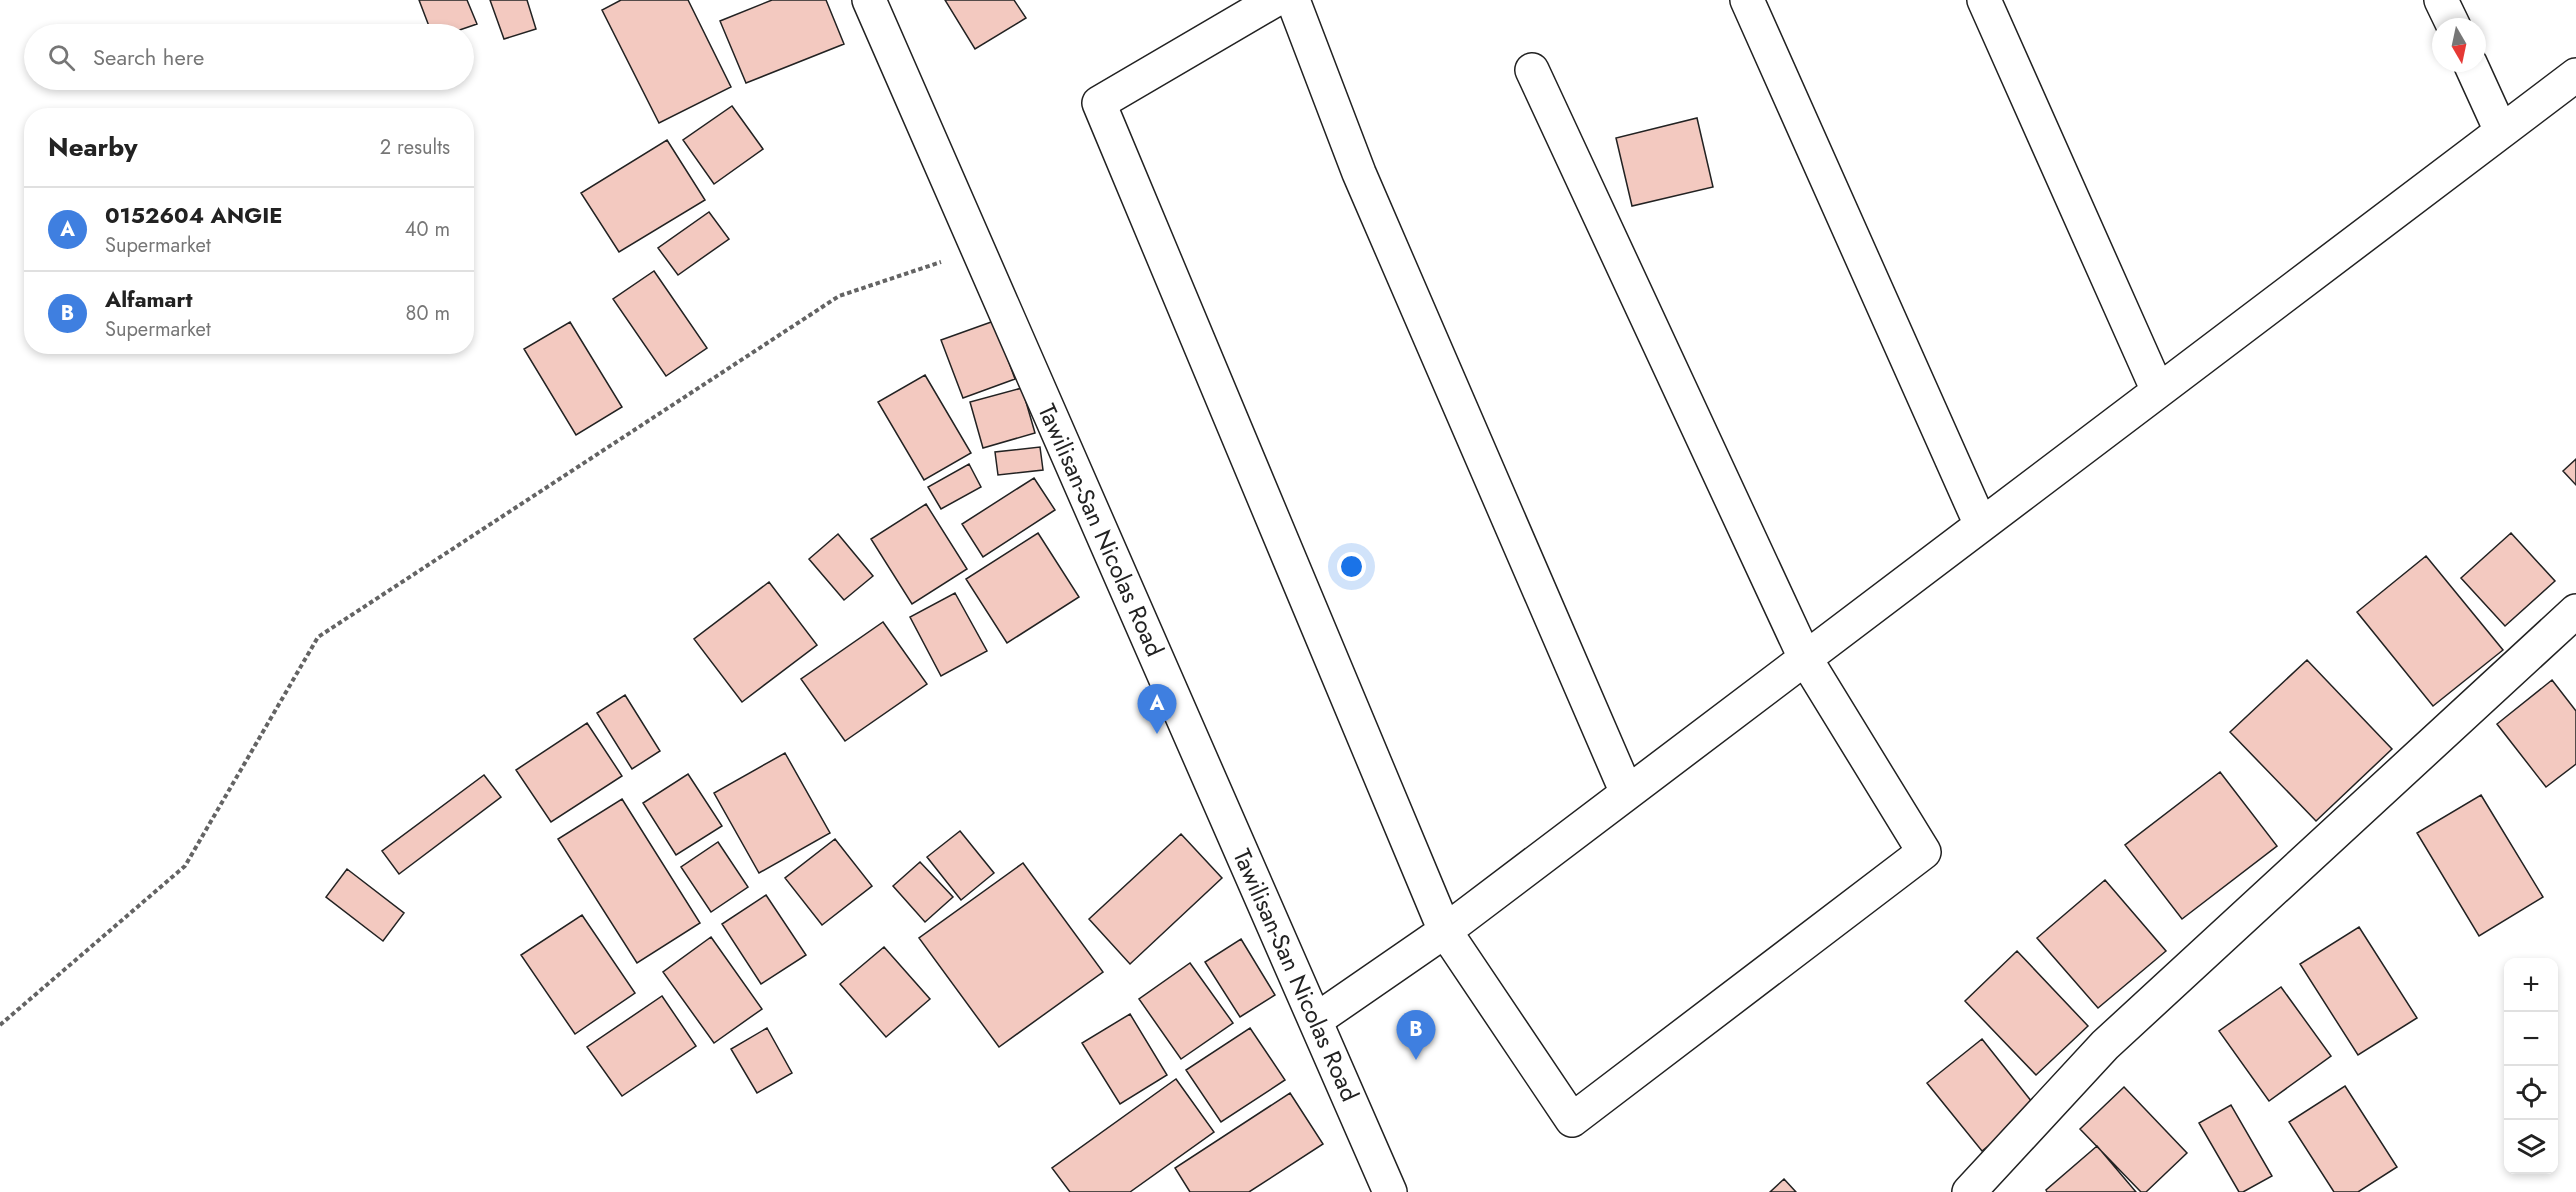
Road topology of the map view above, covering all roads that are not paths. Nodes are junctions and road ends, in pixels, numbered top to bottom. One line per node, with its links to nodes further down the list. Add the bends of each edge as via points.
1 (869, 0): 18 (street, Tawilisan-San Nicolas Road)
2 (1275, 0): 17 (street, via 1099,103)
3 (1293, 0): 16 (street, via 1359,173)
4 (1747, 0): 13 (street)
5 (1984, 0): 12 (street)
6 (2441, 0): 7 (street)
7 (2450, 18)
8 (1532, 70): 15 (street)
9 (2474, 72): 11 (street)
10 (2576, 75): 11 (street)
11 (2501, 131): 12 (street)
12 (2158, 391): 13 (street)
13 (1981, 525): 15 (street)
14 (2576, 611): 20 (street, via 2106,1045)
15 (1805, 658): 16 (street); 17 (street, via 1924,852 1572,1120)
16 (1627, 793): 17 (street)
17 (1445, 931): 18 (street)
18 (1316, 1020): 19 (street, Tawilisan-San Nicolas Road)
19 (1390, 1192)
20 (1969, 1192)

